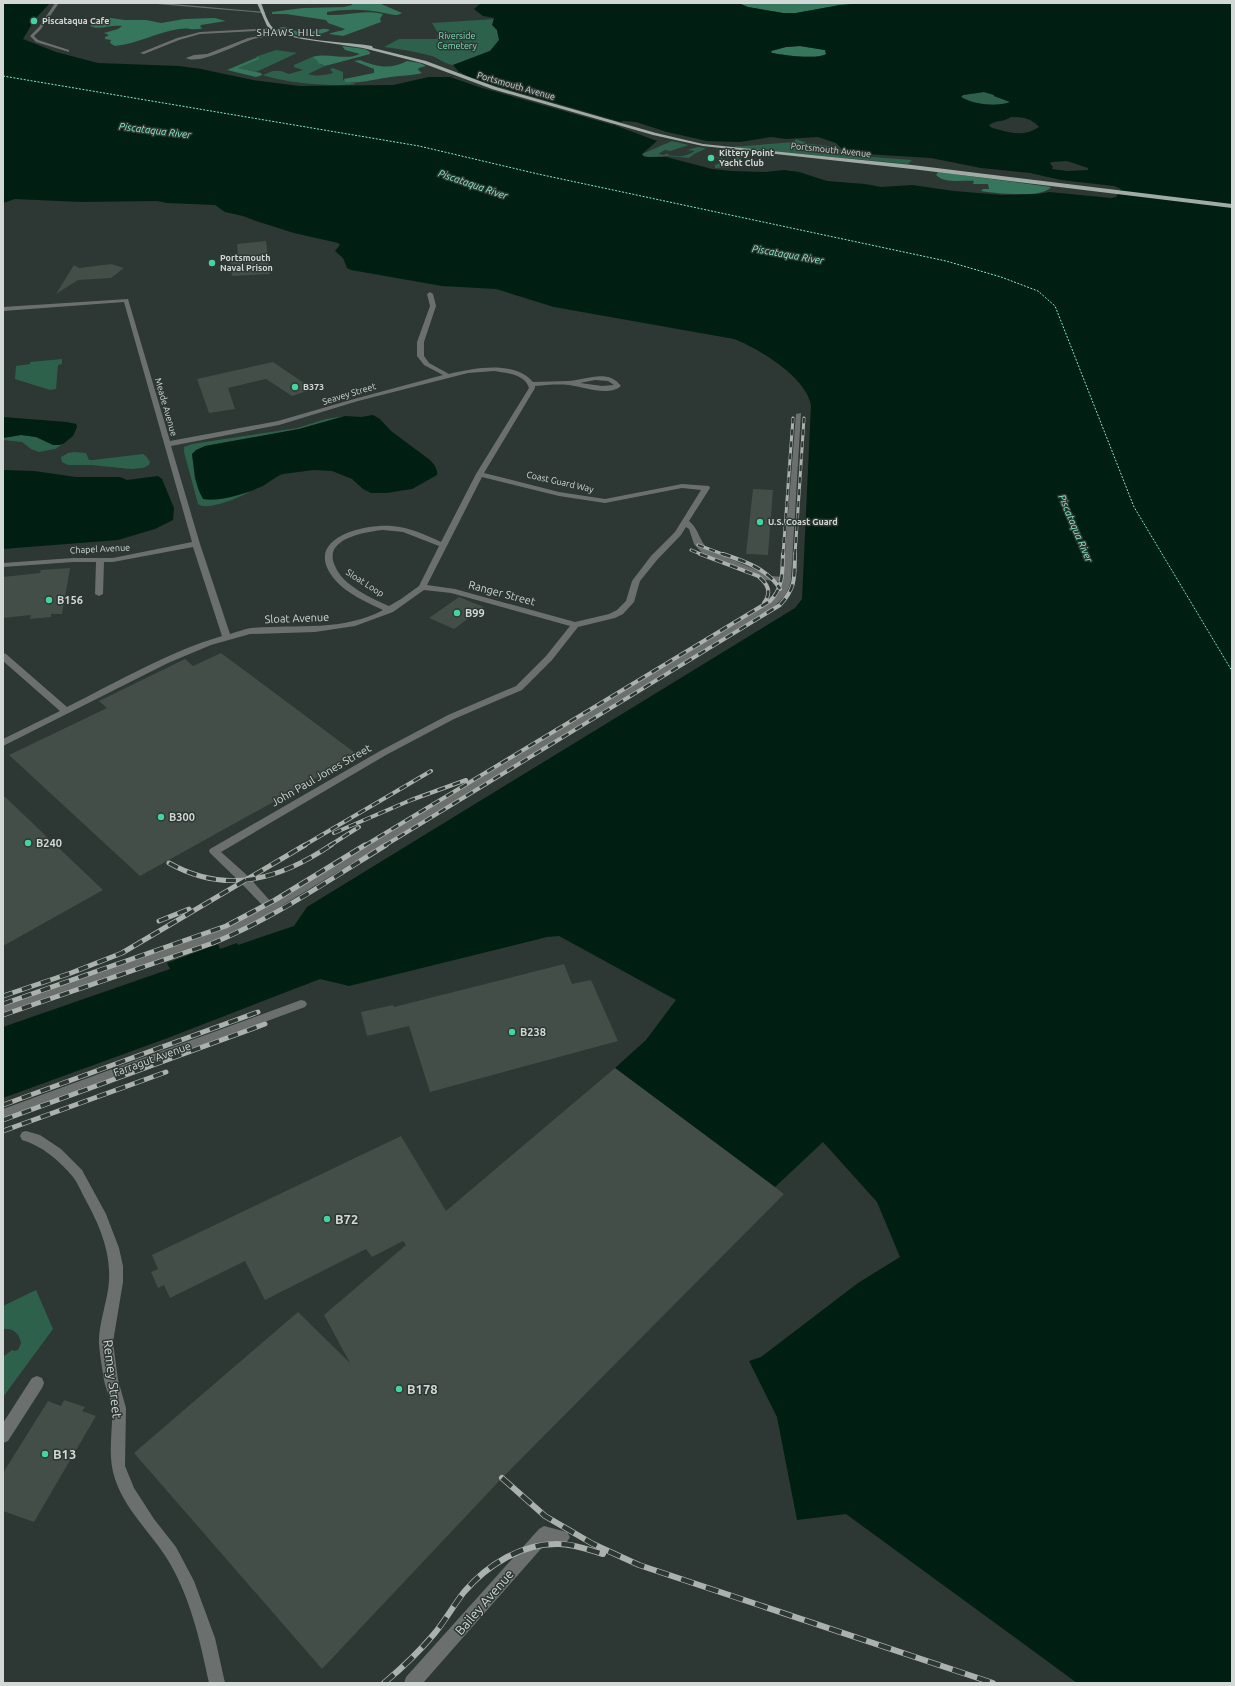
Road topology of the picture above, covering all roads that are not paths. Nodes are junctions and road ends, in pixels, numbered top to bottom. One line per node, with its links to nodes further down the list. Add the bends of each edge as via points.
1 (57, 3): 7 (street, via 32,36 36,42)
2 (147, 3): 4 (street)
3 (260, 3): 4 (main road)
4 (264, 12): 5 (main road)
5 (272, 29): 6 (main road, Portsmouth Avenue); 8 (street, via 200,32)
6 (280, 33): 9 (street, via 249,39); 10 (main road, Portsmouth Avenue, via 365,47 416,59 494,88 655,134 703,145 905,166)
7 (68, 51)
8 (142, 53)
9 (208, 55)
10 (1232, 206)
11 (430, 294): 13 (street, via 432,313 424,329 420,354 425,362)
12 (3, 309): 17 (street, Meade Avenue, via 126,300)
13 (448, 376): 15 (street, Seavey Street, via 477,369 494,369 518,374); 17 (street, Seavey Street, via 280,423)
14 (569, 383): 14 (street, via 607,388 618,386 616,382 606,379); 15 (street)
15 (531, 384): 18 (street, Sloat Avenue, via 530,394)
16 (798, 414): 24 (street)
17 (168, 444): 20 (street, Meade Avenue)
18 (480, 474): 19 (street, Coast Guard Way, via 564,495 605,501 682,486 706,488); 21 (street, Sloat Avenue)
19 (685, 522): 24 (street, via 695,533 701,549 706,552 769,578); 28 (street, via 636,581 631,599 625,607 612,616)
20 (196, 544): 22 (street, Chapel Avenue, via 129,558); 29 (street, Meade Avenue)
21 (443, 545): 25 (street, Sloat Avenue); 27 (street, Sloat Loop, via 389,528 346,536 330,546 330,565 339,579 364,597)
22 (100, 560): 23 (street, Chapel Avenue); 26 (street)
23 (3, 565)
24 (787, 580): 33 (street, via 782,597 760,613)
25 (422, 587): 27 (street, Sloat Avenue); 28 (street, Ranger Street, via 452,591)
26 (100, 594)
27 (390, 610): 29 (street, Sloat Avenue, via 370,619 333,627 262,630)
28 (575, 625): 33 (street, John Paul Jones Street, via 549,658 519,688 451,717 214,851)
29 (226, 637): 31 (street, Sloat Avenue, via 172,658)
30 (3, 656): 31 (street)
31 (66, 711): 32 (street, Sloat Avenue)
32 (3, 743)
33 (271, 908): 35 (street, via 217,936)
34 (301, 1004): 36 (street, Farragut Avenue)
35 (3, 1009)
36 (3, 1114)
37 (26, 1136): 41 (street, Remey Street, via 36,1139 57,1153 78,1174 100,1214 113,1248 116,1282 106,1342 111,1380 119,1408 118,1466 129,1493 171,1552 188,1586 207,1638)
38 (37, 1383): 39 (street)
39 (3, 1436)
40 (562, 1537): 42 (street, Bailey Avenue, via 544,1534)
41 (217, 1683)
42 (413, 1683)

